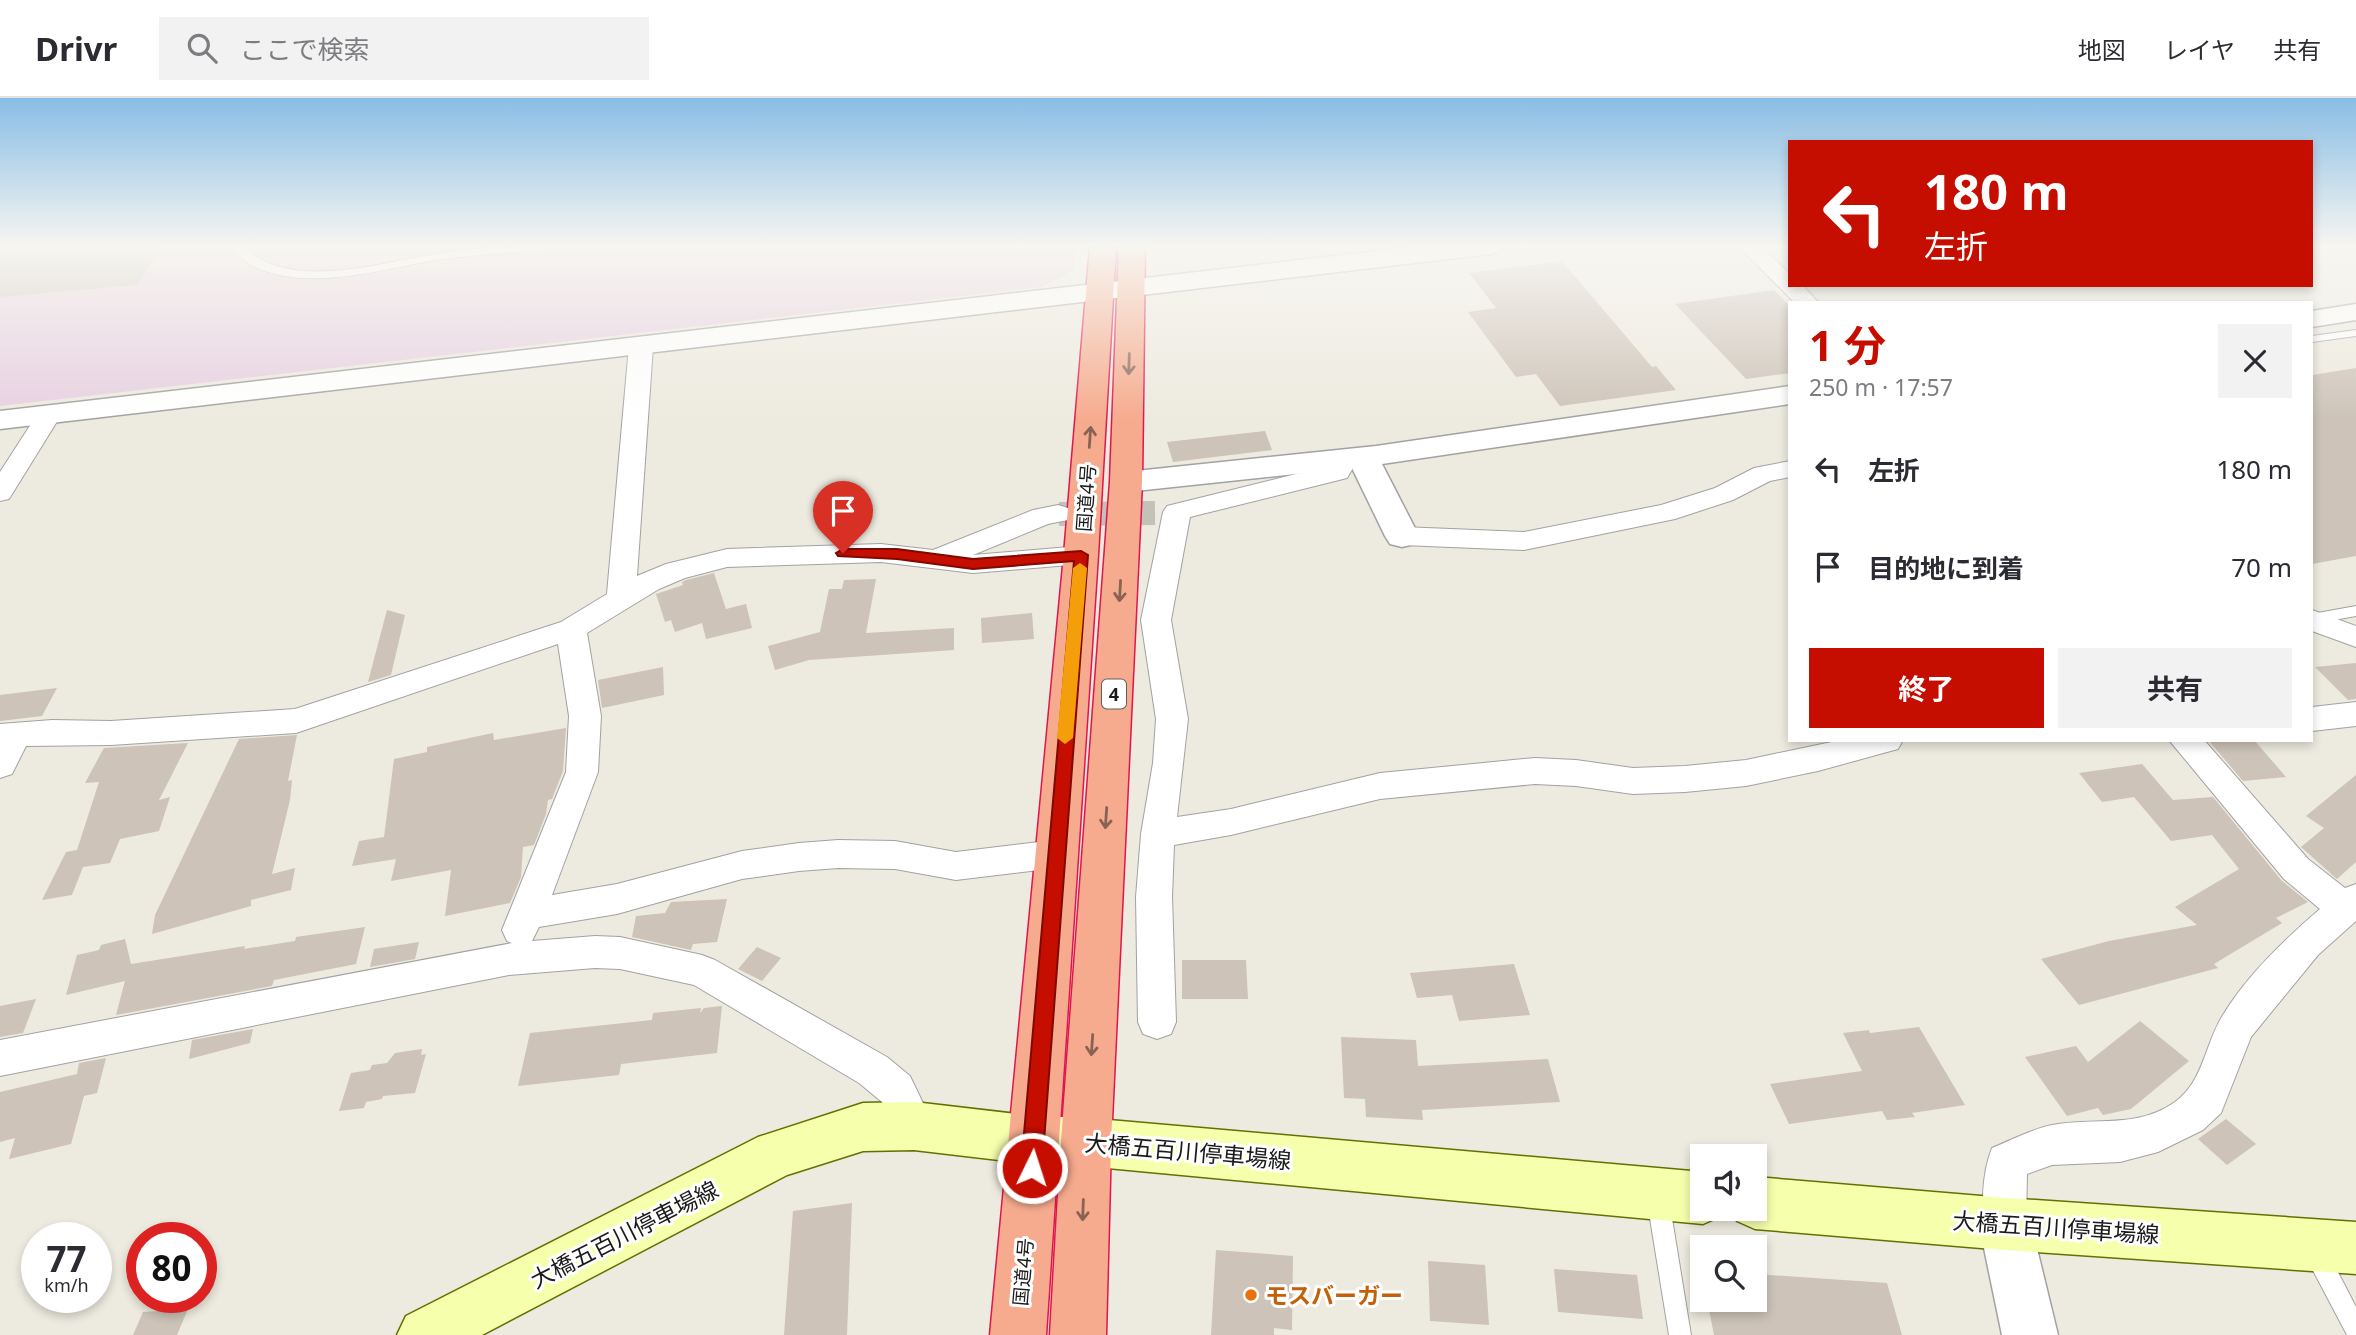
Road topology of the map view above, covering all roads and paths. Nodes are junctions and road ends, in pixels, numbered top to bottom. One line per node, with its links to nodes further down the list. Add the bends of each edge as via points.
1 (1000, 304): 8 (street)
2 (1114, 304): 18 (highway, 国道4号 / 4, one-way to 2)
3 (1117, 304): 14 (highway, 国道4号 / 4, one-way to 14)
4 (2356, 312): 5 (street)
5 (2313, 318)
6 (2356, 333): 7 (lane)
7 (2313, 340)
8 (641, 346): 10 (street); 20 (street)
9 (1788, 395): 12 (street)
10 (50, 415): 11 (street); 15 (street)
11 (0, 420)
12 (1354, 457): 14 (street); 17 (street); 32 (street, via 1338,472 1168,512 1156,620 1172,719)
13 (1788, 469): 17 (street, via 1763,474 1724,494 1665,513 1524,541)
14 (1126, 482): 41 (highway, 国道4号 / 4, one-way to 41)
15 (0, 493)
16 (1058, 514): 19 (street)
17 (1402, 536)
18 (1081, 555): 19 (street, via 973,564); 33 (highway, 国道4号 / 4)
19 (936, 559): 20 (street, via 881,553 727,558 677,571)
20 (621, 597): 24 (street)
21 (2356, 611): 22 (lane)
22 (2313, 620)
23 (2313, 620): 25 (street)
24 (571, 629): 28 (street, via 296,721 111,733); 35 (street, via 585,716 582,772)
25 (2356, 637)
26 (2356, 714): 27 (street)
27 (2313, 719)
28 (8, 734): 31 (street)
29 (1879, 742): 32 (street, via 1794,764 1685,779 1633,781 1535,771 1380,786)
30 (2187, 742): 34 (street, via 2297,869)
31 (0, 765)
32 (1158, 835): 37 (street, via 1154,897)
33 (1056, 854): 35 (street, via 956,866 895,855 799,857 742,865 617,899); 40 (highway, 国道4号 / 4)
34 (2352, 908): 44 (street, via 2305,944 2236,1027 2207,1100 2189,1116 2158,1133 2120,1142 2052,1145 2007,1162)
35 (526, 914): 36 (street)
36 (509, 959): 38 (street); 39 (street, via 595,951 702,971 873,1070 896,1089)
37 (1157, 1022)
38 (0, 1058)
39 (914, 1126): 40 (main road, 大橋五百川停車場線); 47 (main road, 大橋五百川停車場線, via 863,1127 776,1154)
40 (1034, 1140): 41 (main road, 大橋五百川停車場線); 48 (highway, 国道4号 / 4)
41 (1086, 1142): 42 (main road, 大橋五百川停車場線); 49 (highway, 国道4号 / 4, one-way to 49)
42 (1680, 1196): 50 (lane)
43 (1767, 1204): 44 (main road, 大橋五百川停車場線)
44 (2005, 1224): 45 (main road, 大橋五百川停車場線); 51 (street)
45 (2334, 1246): 46 (lane)
46 (2356, 1330)
47 (425, 1335)
48 (1018, 1335)
49 (1078, 1335)
50 (1680, 1335)
51 (2031, 1335)

